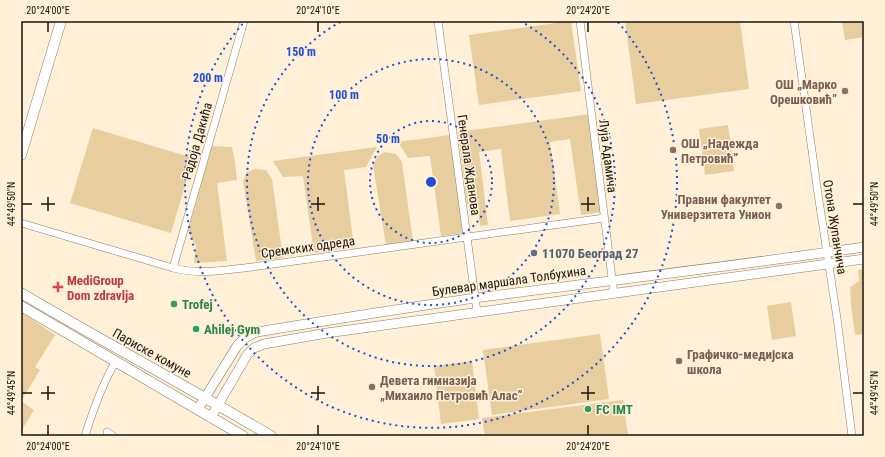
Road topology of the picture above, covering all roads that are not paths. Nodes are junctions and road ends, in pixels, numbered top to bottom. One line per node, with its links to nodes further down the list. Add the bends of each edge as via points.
1 (61, 21): 6 (main road)
2 (244, 21): 14 (street, Радоја Дакића)
3 (438, 21): 9 (street, Генерала Жданова)
4 (580, 21): 7 (street, Луја Адамича)
5 (794, 21): 11 (street, Отона Жупанчича)
6 (21, 155)
7 (604, 218): 9 (street, Сремских одреда); 15 (street, Луја Адамича)
8 (21, 223): 14 (street, Сремских одреда)
9 (467, 237): 14 (street, Сремских одреда, via 229,269 198,272); 18 (street, Генерала Жданова)
10 (864, 247): 11 (street, Булевар маршала Толбухина)
11 (827, 252): 13 (street, Отона Жупанчича); 15 (street, Булевар маршала Толбухина)
12 (864, 259): 13 (street, Булевар маршала Толбухина)
13 (829, 264): 17 (street, Булевар маршала Толбухина); 31 (street, Отона Жупанчича)
14 (173, 268)
15 (612, 281): 17 (street, Луја Адамича); 18 (street, Булевар маршала Толбухина)
16 (21, 293): 24 (main road, Париске комуне)
17 (614, 294): 20 (street, Булевар маршала Толбухина)
18 (475, 298): 20 (street, Генерала Жданова); 24 (street, Булевар маршала Толбухина, via 250,334 237,346)
19 (21, 306): 22 (main road, Париске комуне)
20 (477, 312): 25 (street, Булевар маршала Толбухина, via 264,344 254,348 247,355)
21 (21, 313): 22 (main road)
22 (41, 318): 23 (main road, Париске комуне)
23 (116, 361): 26 (main road, Париске комуне); 28 (street, via 109,372)
24 (205, 398): 25 (main road, Париске комуне); 26 (street, Булевар маршала Толбухина)
25 (218, 405): 27 (street, Булевар маршала Толбухина); 30 (main road, Париске комуне)
26 (198, 409): 27 (main road, Париске комуне)
27 (211, 417): 29 (main road, Париске комуне)
28 (85, 436)
29 (243, 436)
30 (271, 436)
31 (852, 436)

